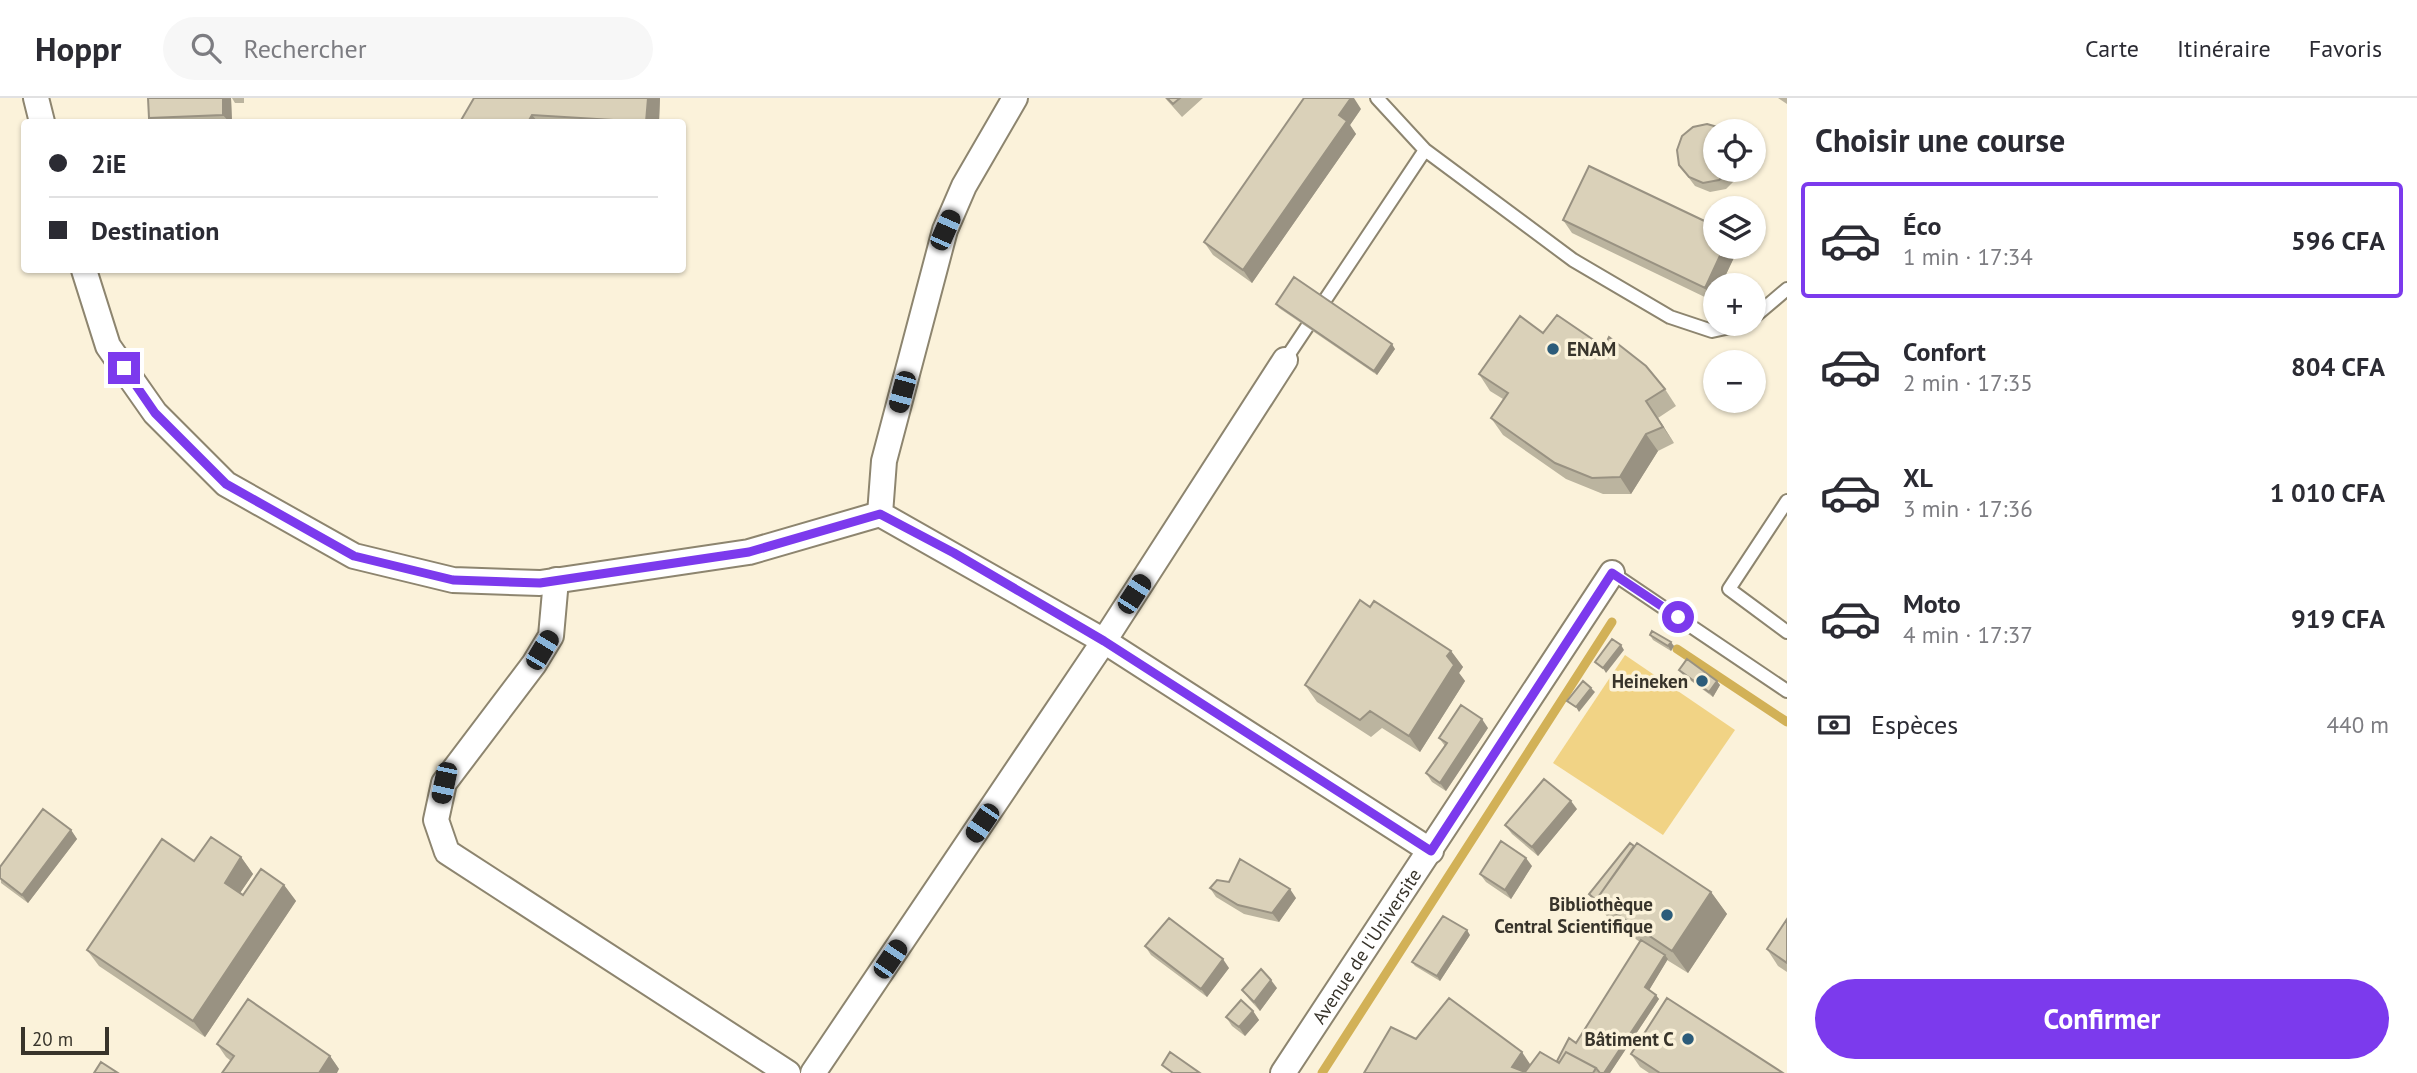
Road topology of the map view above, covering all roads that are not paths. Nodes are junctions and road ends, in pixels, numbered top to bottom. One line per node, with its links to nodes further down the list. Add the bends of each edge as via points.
1 (36, 98): 4 (street)
2 (1015, 98): 14 (street, via 964,186 945,230 884,461)
3 (1377, 98): 5 (lane)
4 (42, 119)
5 (1425, 150): 8 (lane); 11 (lane, via 1573,260 1670,317)
6 (85, 273): 16 (street, via 108,346 155,413 226,484 354,556 453,580)
7 (1787, 289): 9 (lane)
8 (1325, 300)
9 (1766, 307)
10 (1307, 327): 12 (lane)
11 (1703, 328)
12 (1286, 360): 18 (street)
13 (1787, 501): 17 (lane, via 1729,589)
14 (880, 514): 16 (street, via 749,552); 18 (street)
15 (1612, 573): 19 (lane); 20 (street, Avenue de l'Universite)
16 (555, 580): 21 (street, via 551,636 444,783 436,820 447,852)
17 (1787, 632)
18 (1104, 641): 20 (street); 22 (street)
19 (1787, 691)
20 (1431, 851): 23 (street, Avenue de l'Universite)
21 (788, 1073)
22 (813, 1073)
23 (1283, 1073)

